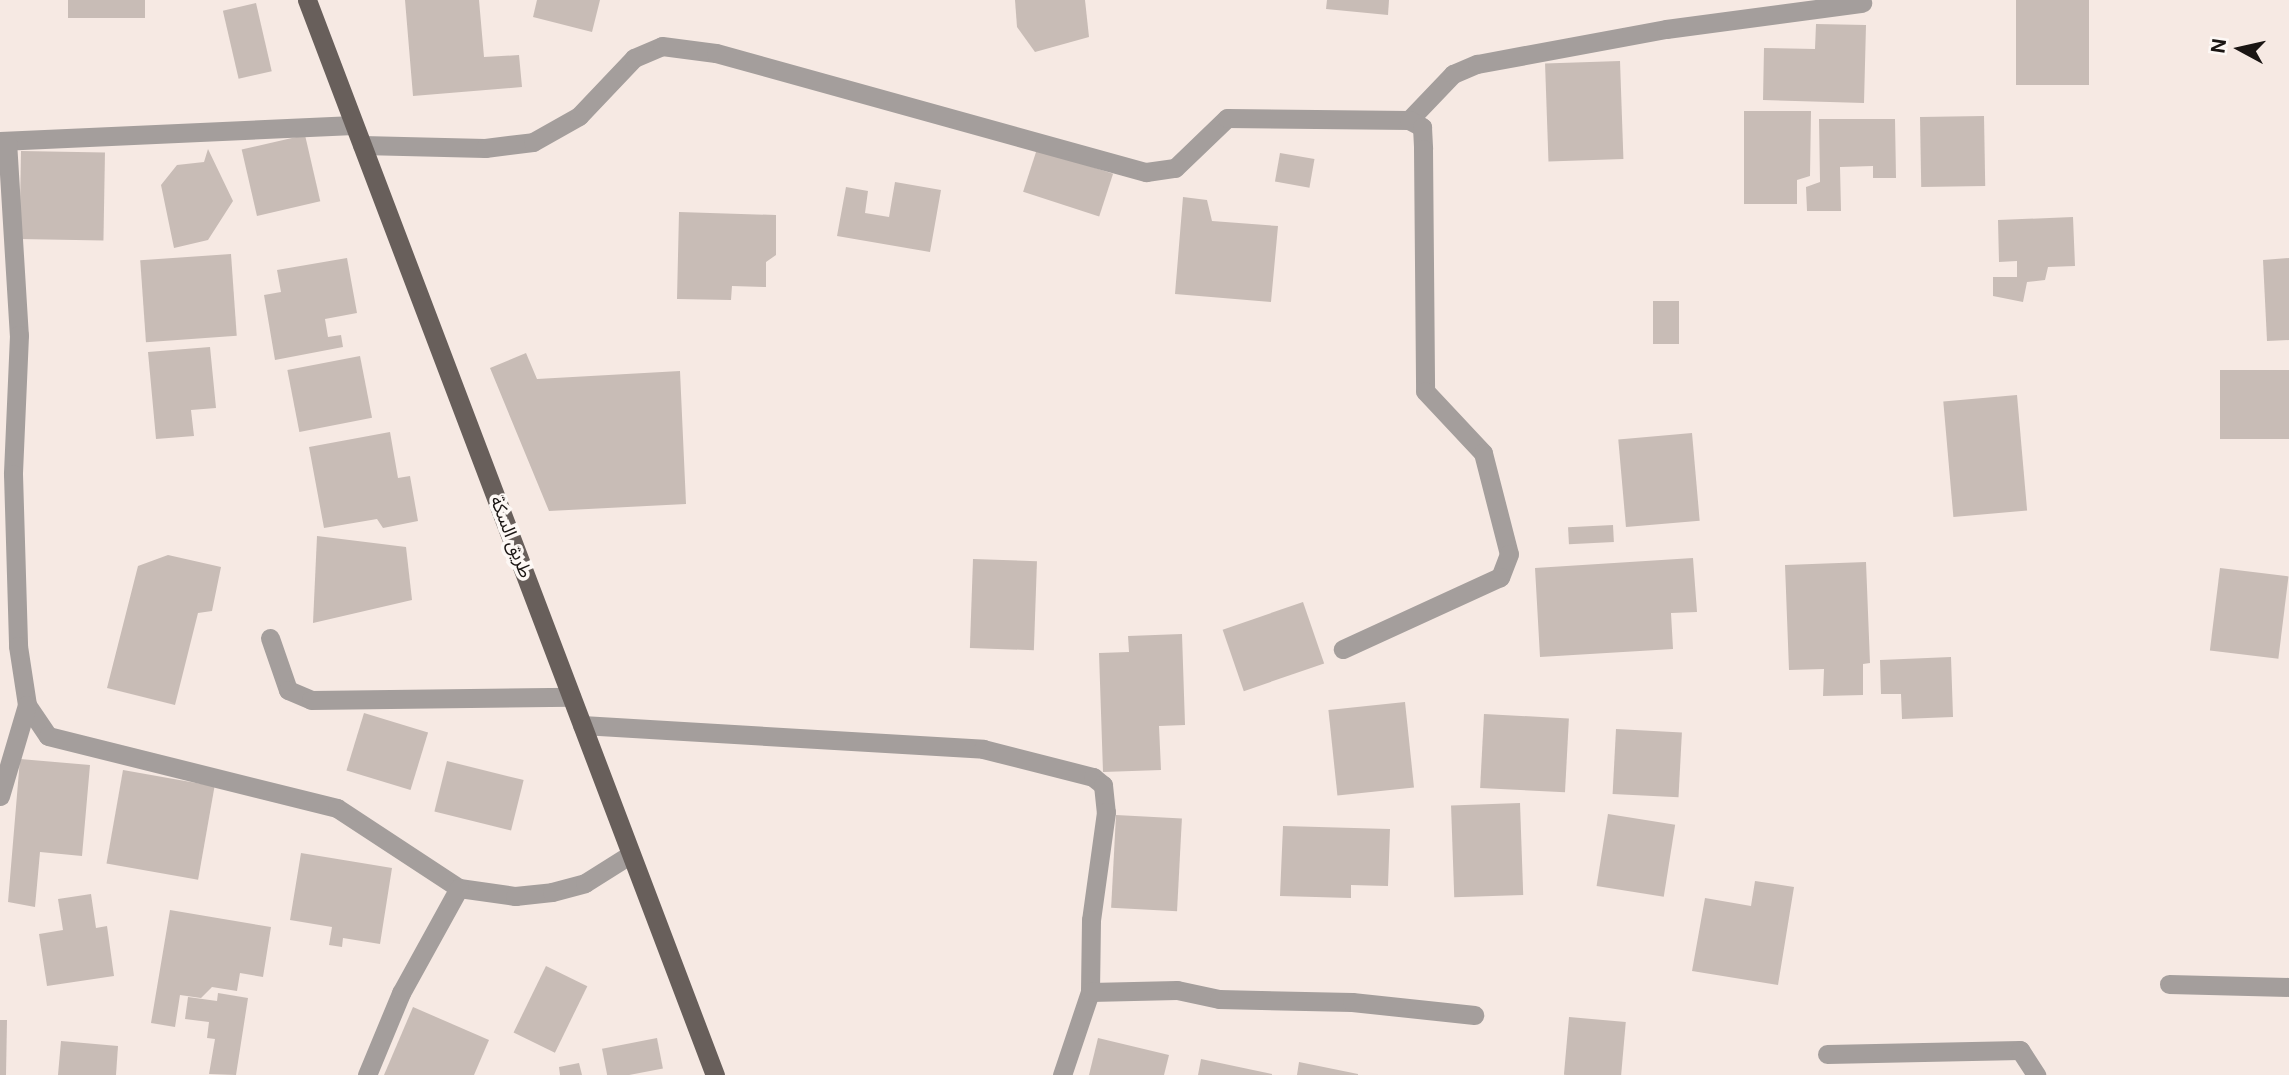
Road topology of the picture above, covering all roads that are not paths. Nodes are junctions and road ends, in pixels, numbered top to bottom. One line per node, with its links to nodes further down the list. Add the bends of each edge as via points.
1 (307, 0): 4 (main road, طريق السكة)
2 (1862, 4): 3 (street, via 1667,29 1477,64 1453,74)
3 (1409, 120): 6 (street, via 1227,118 1175,168 1146,172 716,53 662,46 634,58 579,116 533,142 485,148); 8 (street, via 1422,127 1425,391 1483,453 1509,554 1500,577)
4 (354, 125): 5 (street); 6 (main road, طريق السكة)
5 (4, 141): 10 (street, via 19,335 14,574)
6 (362, 145): 9 (main road, طريق السكة)
7 (270, 638): 9 (street, via 288,690 311,700)
8 (1343, 649)
9 (572, 697): 11 (main road, طريق السكة)
10 (27, 705): 12 (street); 14 (street, via 48,736 337,808)
11 (582, 726): 13 (main road, طريق السكة); 17 (street, via 983,749 1093,776 1103,785 1106,812 1091,919)
12 (0, 796)
13 (631, 854): 14 (street, via 585,883 552,892 515,896); 21 (main road, طريق السكة)
14 (459, 888): 20 (street, via 401,993)
15 (2169, 984): 16 (street)
16 (2289, 987)
17 (1090, 992): 18 (street, via 1177,990 1219,999 1352,1002); 22 (street)
18 (1474, 1015)
19 (1827, 1055): 23 (street, via 2020,1050)
20 (367, 1075)
21 (715, 1075)
22 (1062, 1075)
23 (2036, 1075)

